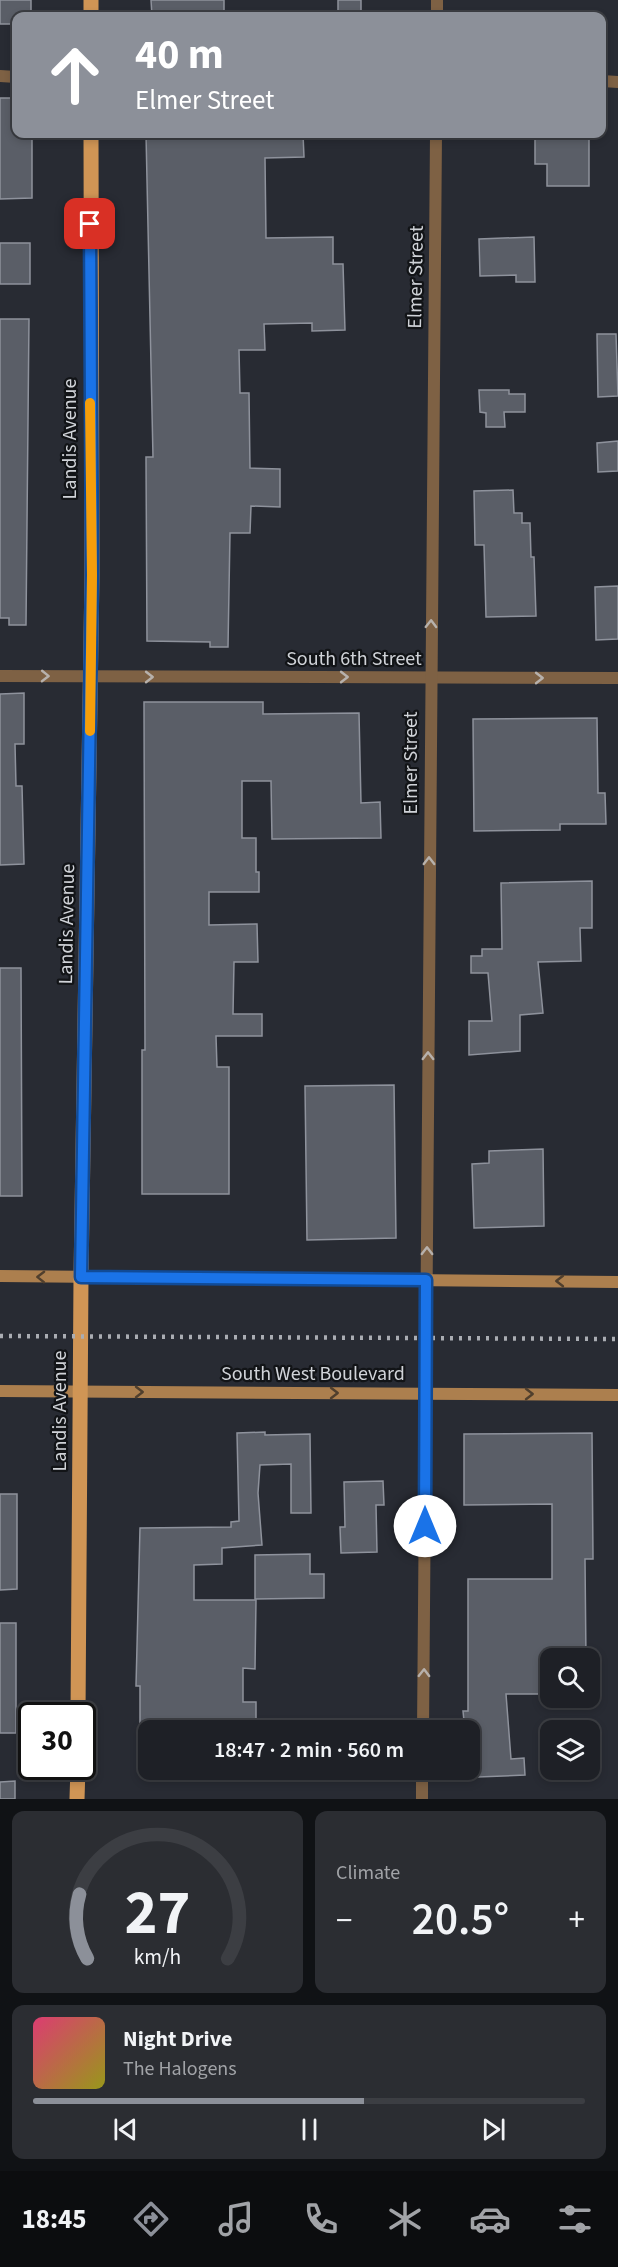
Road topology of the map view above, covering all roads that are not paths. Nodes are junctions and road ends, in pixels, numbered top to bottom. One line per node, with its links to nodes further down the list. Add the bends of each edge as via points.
1 (91, 138): 4 (main road, Landis Avenue)
2 (436, 138): 5 (street, Elmer Street, one-way to 2)
3 (0, 676): 4 (street, South 6th Street, one-way to 4)
4 (90, 676): 5 (street, South 6th Street, one-way to 5); 8 (main road, Landis Avenue)
5 (430, 677): 6 (street, South 6th Street, one-way to 6); 9 (street, Elmer Street, one-way to 5)
6 (618, 678)
7 (0, 1276): 8 (main road, one-way to 7)
8 (81, 1277): 9 (main road); 12 (main road, Landis Avenue)
9 (426, 1280): 10 (main road, one-way to 9); 13 (street, Elmer Street)
10 (618, 1281)
11 (0, 1391): 12 (main road, South West Boulevard)
12 (80, 1392): 13 (main road, South West Boulevard, one-way to 13); 15 (main road, Landis Avenue)
13 (426, 1393): 14 (main road, South West Boulevard, one-way to 14); 16 (street, Elmer Street, one-way to 13)
14 (618, 1395)
15 (78, 1702)
16 (423, 1720)
17 (78, 1780): 19 (main road)
18 (422, 1780): 20 (street)
19 (77, 1799)
20 (422, 1799)

